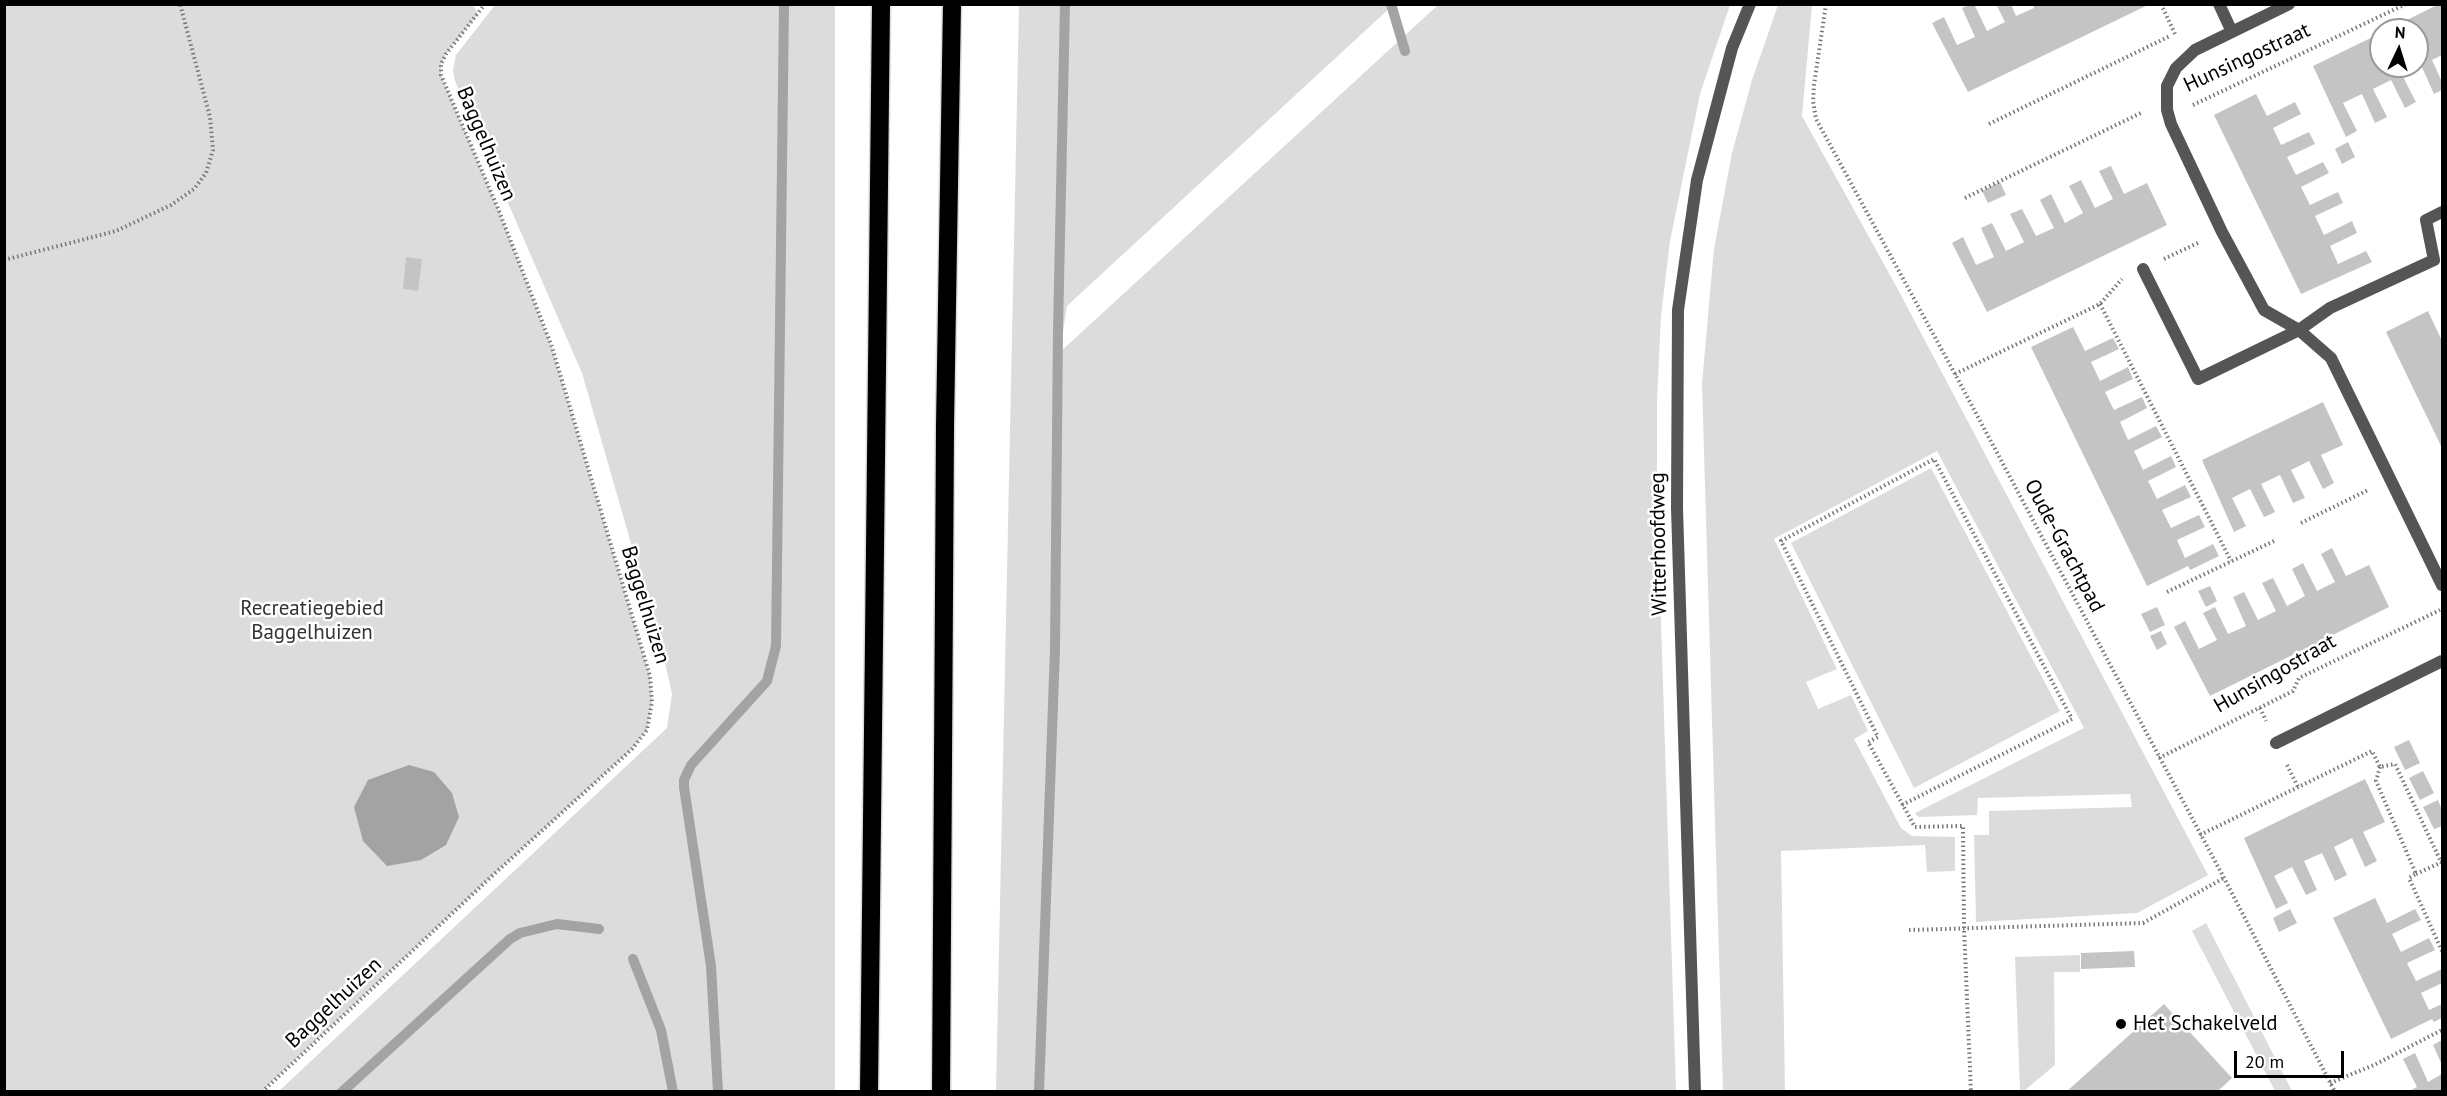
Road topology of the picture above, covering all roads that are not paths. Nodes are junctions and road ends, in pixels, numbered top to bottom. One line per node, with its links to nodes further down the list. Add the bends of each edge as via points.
1 (882, 4): 13 (highway)
2 (952, 4): 14 (highway)
3 (1750, 4): 15 (street, Witterhoofdweg, via 1732,48 1697,180 1678,310 1677,508)
4 (2289, 4): 6 (street, Hunsingostraat)
5 (2220, 8): 6 (street, Hunsingostraat)
6 (2232, 32): 9 (street, Hunsingostraat, via 2194,50 2176,68 2167,86 2169,116 2222,232 2264,310)
7 (2442, 212): 9 (street, via 2426,220 2434,260 2330,308)
8 (2144, 269): 9 (street, via 2198,379)
9 (2299, 330): 10 (street, Hunsingostraat, via 2331,358)
10 (2442, 585)
11 (2442, 661): 12 (street)
12 (2276, 743)
13 (868, 1092)
14 (941, 1092)
15 (1695, 1092)

